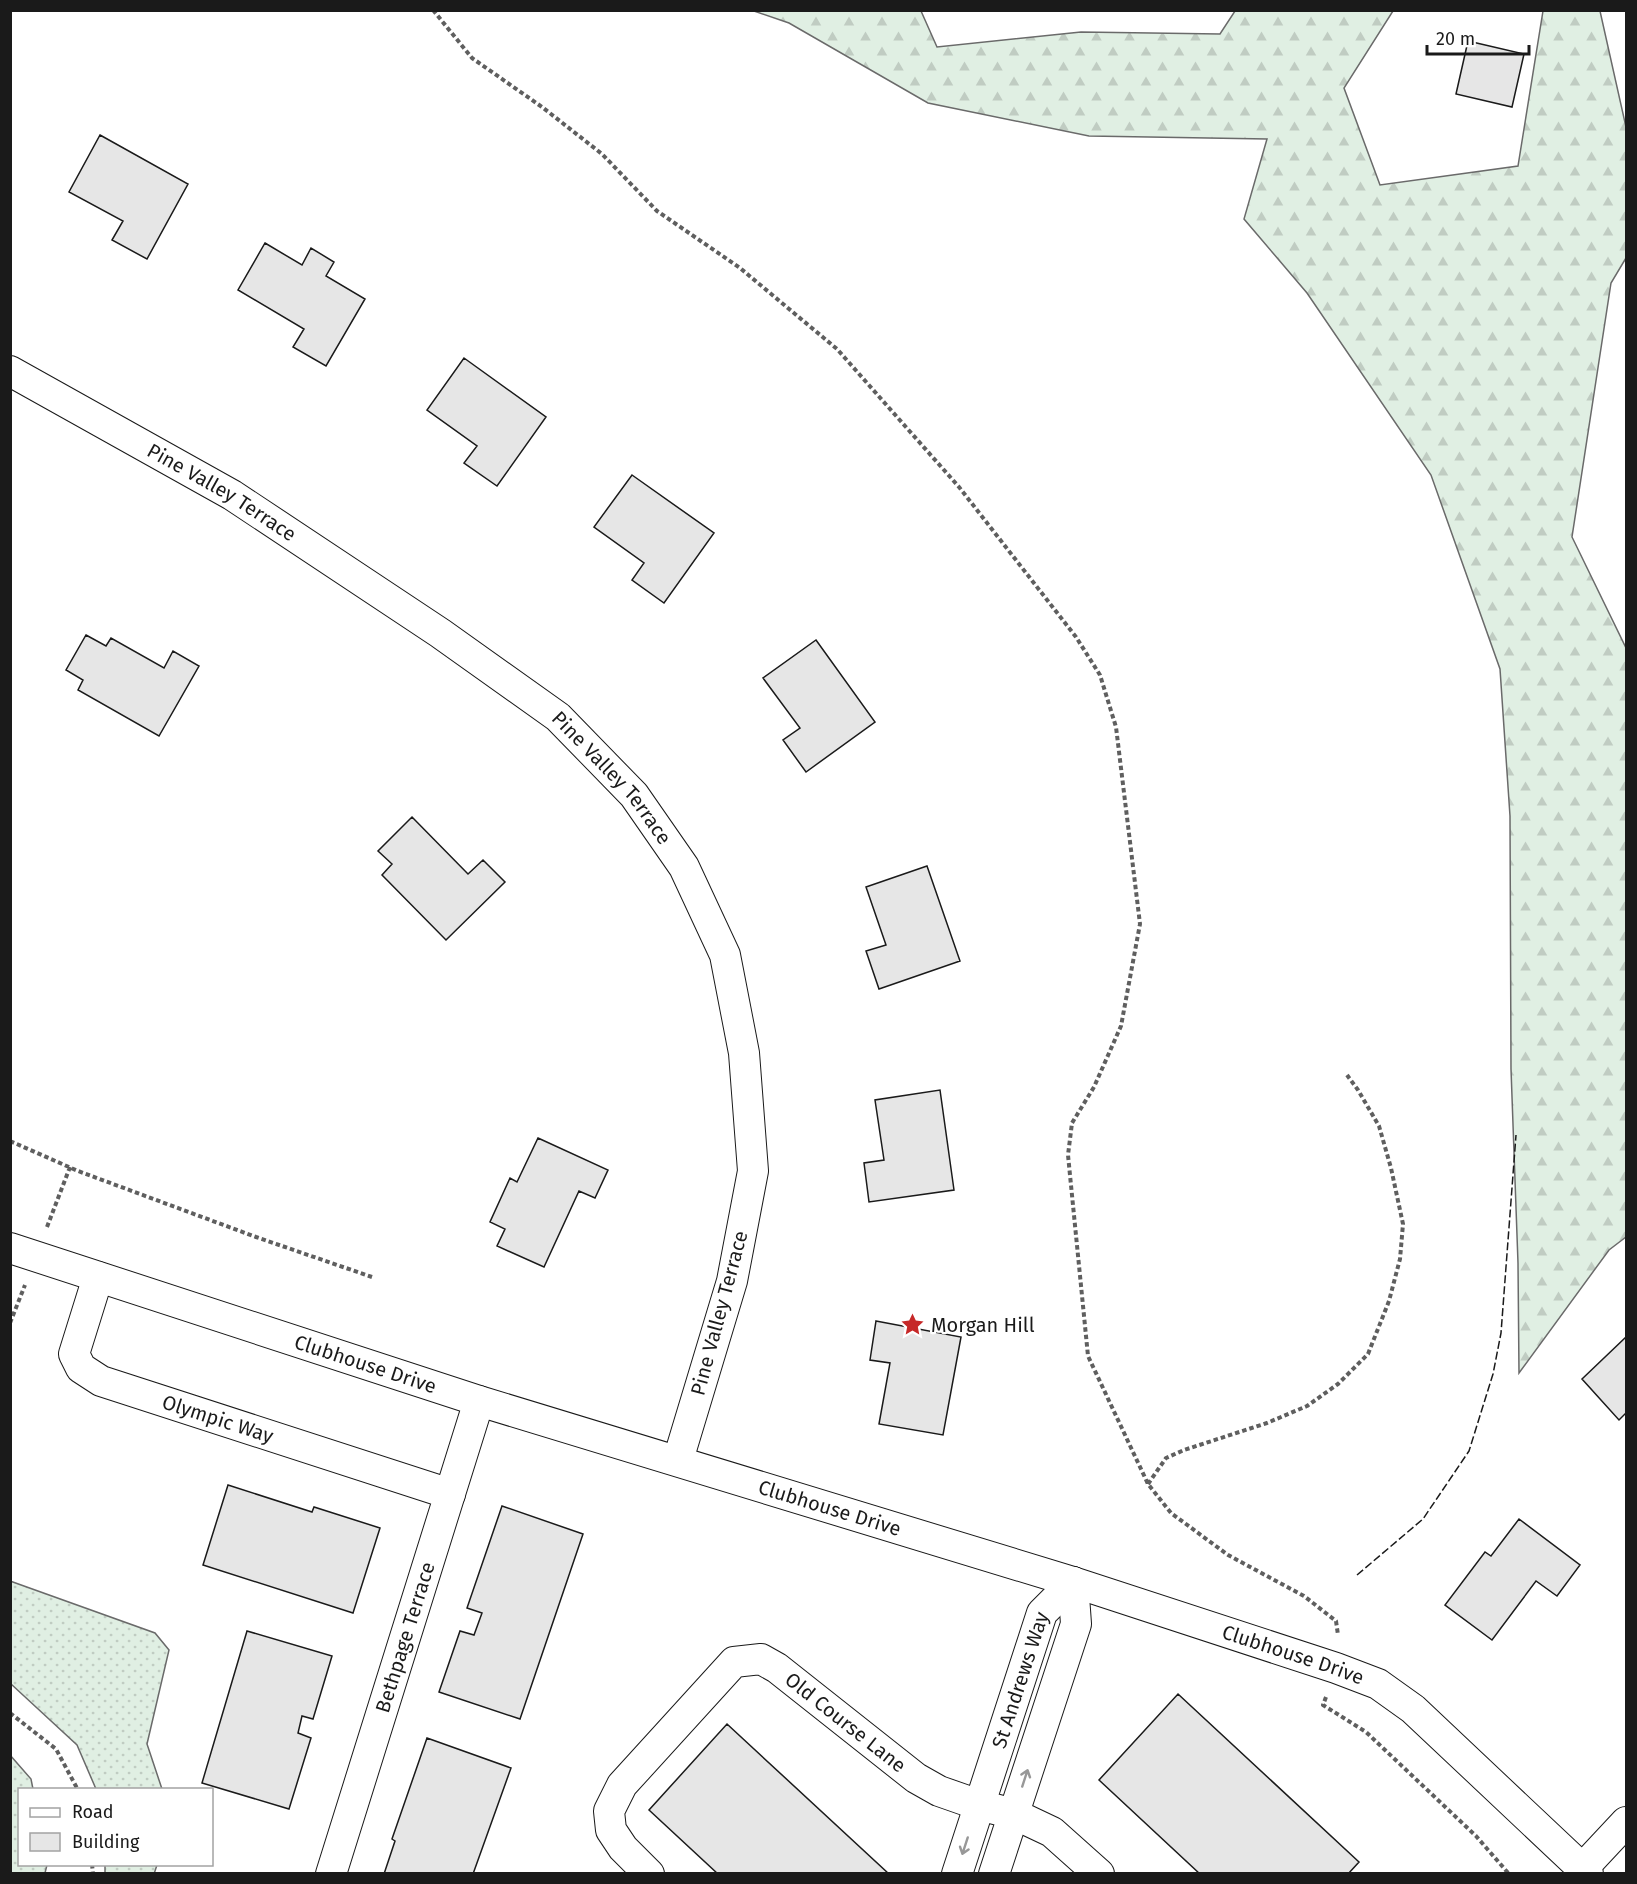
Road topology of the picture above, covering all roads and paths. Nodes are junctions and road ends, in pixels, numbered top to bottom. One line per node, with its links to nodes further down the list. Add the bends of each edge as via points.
1 (434, 10): 10 (path, via 472,58 602,154 657,212 740,268 837,349 959,487 1076,637 1100,675 1116,727 1140,924 1121,1026 1094,1087 1072,1123 1068,1155 1088,1356)
2 (10, 371): 9 (street, Pine Valley Terrace, via 232,495 440,633 558,717 634,795 684,867 724,955 744,1053 753,1171 732,1281)
3 (1347, 1075): 10 (path, via 1379,1126 1404,1224 1395,1280 1368,1354 1338,1384 1307,1406 1166,1458)
4 (10, 1141): 7 (path, via 78,1171)
5 (10, 1248): 6 (street, Clubhouse Drive)
6 (98, 1277): 8 (street, Clubhouse Drive); 11 (street, Olympic Way, via 75,1354 81,1368 122,1388)
7 (372, 1277)
8 (479, 1401): 9 (street, Clubhouse Drive); 11 (street, Bethpage Terrace)
9 (678, 1460): 12 (street, Clubhouse Drive)
10 (1148, 1484): 13 (path, via 1171,1513 1228,1555 1304,1596 1336,1621 1340,1658)
11 (450, 1494): 20 (street, Bethpage Terrace)
12 (1073, 1582): 13 (street, Clubhouse Drive); 16 (street, St Andrews Way, via 1042,1613); 17 (street, St Andrews Way, one-way to 12, via 1076,1624)
13 (1336, 1668): 19 (street, Clubhouse Drive, via 1378,1684 1413,1709); 25 (path, via 1323,1705 1366,1732 1476,1836)
14 (10, 1713): 15 (path, via 56,1749)
15 (77, 1788)
16 (978, 1805): 17 (street, Old Course Lane); 21 (street, Old Course Lane, via 916,1778 777,1668 761,1659 735,1662 622,1785 609,1811 611,1830); 22 (street, St Andrews Way, one-way to 22)
17 (1014, 1814): 23 (street, St Andrews Way); 24 (street, Old Course Lane, via 1052,1832)
18 (1626, 1822): 19 (street)
19 (1586, 1871)
20 (331, 1874)
21 (649, 1874)
22 (957, 1874)
23 (994, 1874)
24 (1099, 1874)
25 (1509, 1874)

